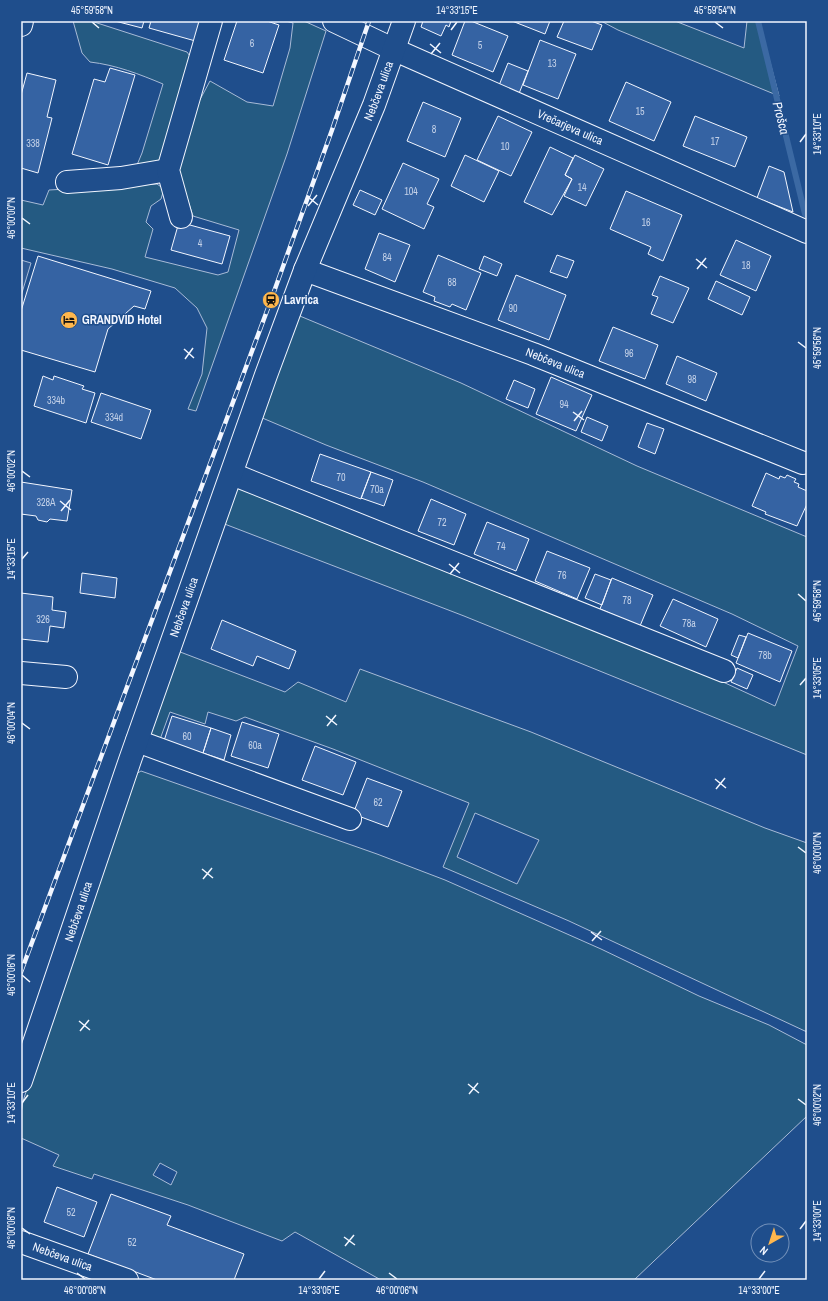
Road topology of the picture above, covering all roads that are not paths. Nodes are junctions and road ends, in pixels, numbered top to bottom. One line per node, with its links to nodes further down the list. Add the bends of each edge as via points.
1 (22, 21): 5 (street)
2 (210, 21): 7 (street)
3 (334, 21): 6 (street, Vrečarjeva ulica)
4 (404, 21): 6 (street, Nebčeva ulica)
5 (21, 25)
6 (395, 50): 10 (street, Vrečarjeva ulica); 11 (street, Nebčeva ulica)
7 (168, 170): 8 (street, via 120,178); 9 (street)
8 (67, 182)
9 (180, 216)
10 (807, 232)
11 (305, 270): 12 (street, Nebčeva ulica, via 533,354); 13 (street, Nebčeva ulica)
12 (803, 463)
13 (232, 474): 14 (street); 17 (street, Nebčeva ulica)
14 (724, 672)
15 (21, 673): 16 (street)
16 (66, 677)
17 (137, 741): 18 (street); 19 (street, Nebčeva ulica)
18 (350, 819)
19 (21, 1081)
20 (21, 1242): 21 (street, Nebčeva ulica)
21 (127, 1280)

